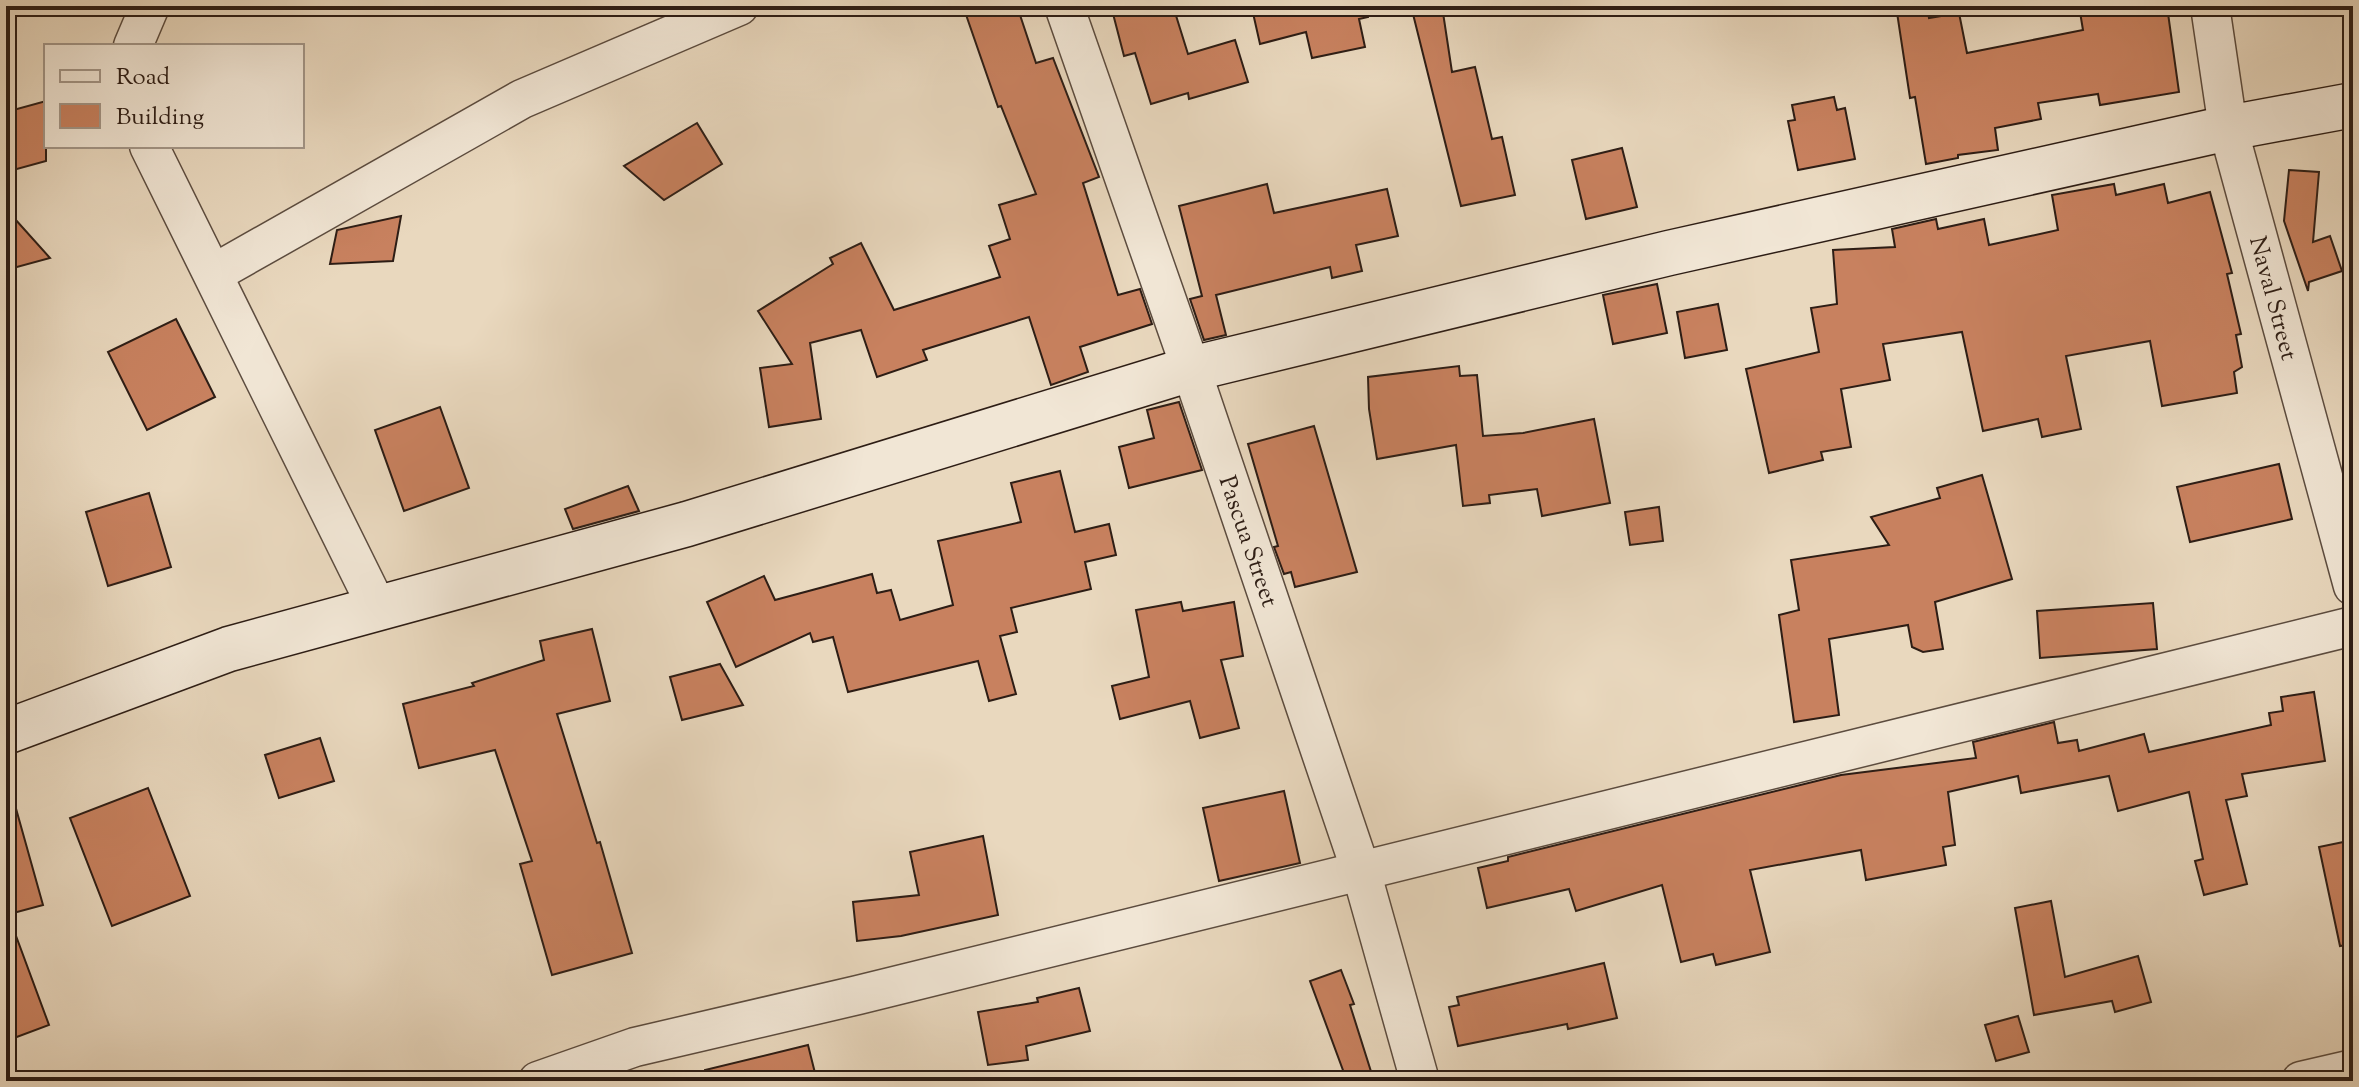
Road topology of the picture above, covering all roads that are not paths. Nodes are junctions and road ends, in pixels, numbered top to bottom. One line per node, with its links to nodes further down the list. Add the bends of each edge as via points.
1 (150, 6): 5 (street)
2 (739, 6): 9 (street, via 522,99)
3 (1064, 6): 10 (street, Pascua Street)
4 (2210, 6): 7 (street, Naval Street)
5 (134, 44)
6 (2353, 105): 7 (street)
7 (2228, 128): 10 (street, via 1669,253); 11 (street, Naval Street)
8 (150, 148): 9 (street)
9 (213, 274): 12 (street)
10 (1191, 369): 12 (street, via 687,524); 15 (street, Pascua Street)
11 (2353, 586)
12 (378, 609): 14 (street, via 229,649)
13 (2353, 626): 15 (street)
14 (6, 732)
15 (1361, 871): 17 (street, via 635,1047); 18 (street, Pascua Street)
16 (2353, 1069): 19 (street)
17 (538, 1081)
18 (1420, 1081)
19 (2301, 1081)

